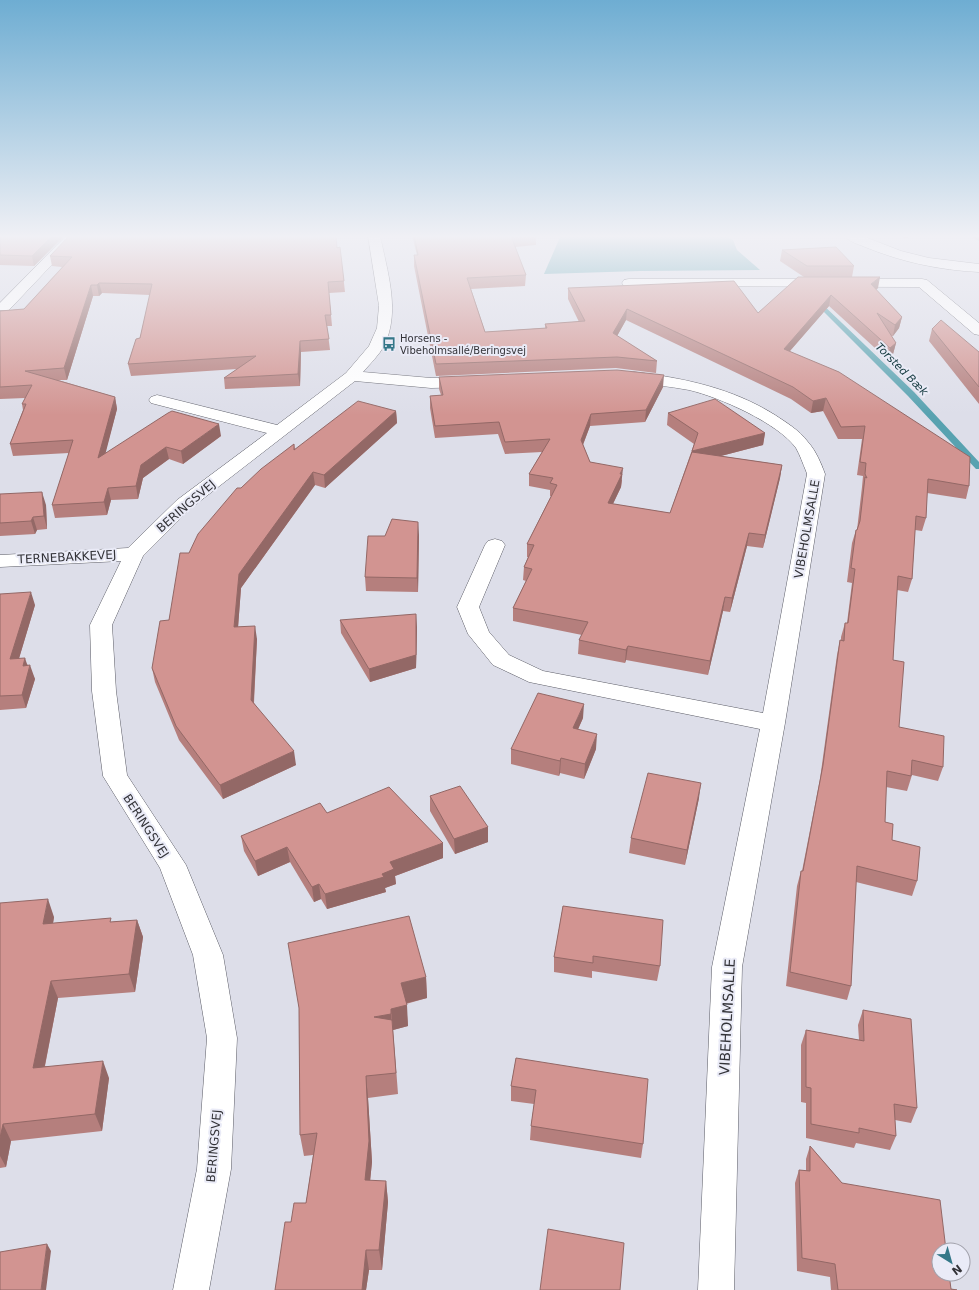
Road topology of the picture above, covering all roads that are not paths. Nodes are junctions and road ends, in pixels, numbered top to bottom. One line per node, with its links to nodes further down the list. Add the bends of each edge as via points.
1 (15, 295): 4 (street)
2 (384, 295): 7 (street, BERINGSVEJ, via 384,328 376,347)
3 (936, 295): 5 (street)
4 (4, 307)
5 (979, 331)
6 (616, 375): 14 (street, VIBEHOLMSALLE, via 677,382 729,396 761,412 789,432 804,448 816,474)
7 (352, 376): 8 (street, via 431,383); 10 (street, BERINGSVEJ)
8 (486, 381)
9 (157, 400): 10 (street)
10 (281, 431): 12 (street, BERINGSVEJ, via 184,504)
11 (495, 545): 14 (street, via 468,607 479,634 501,660 537,677)
12 (134, 554): 13 (street, TERNEBAKKEVEJ); 15 (street, BERINGSVEJ, via 101,625 104,691 115,776 172,866 208,955 222,1038 214,1169)
13 (0, 561)
14 (773, 724): 16 (street, VIBEHOLMSALLE, via 727,967)
15 (191, 1290)
16 (716, 1290)

